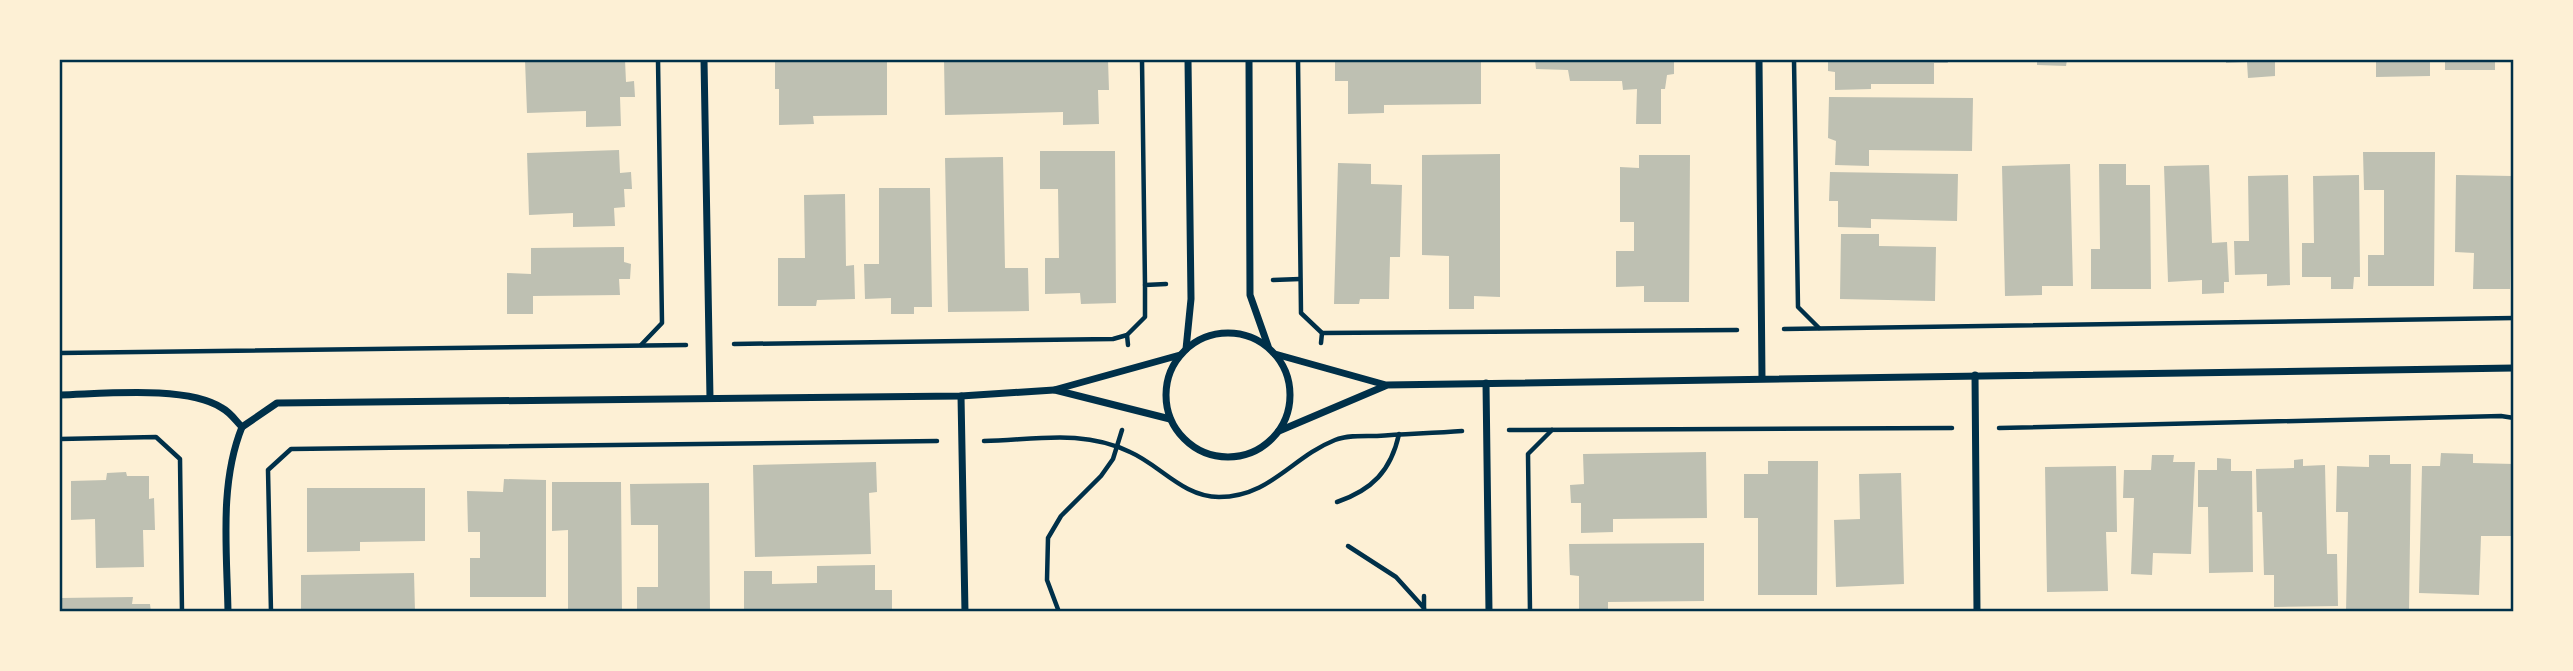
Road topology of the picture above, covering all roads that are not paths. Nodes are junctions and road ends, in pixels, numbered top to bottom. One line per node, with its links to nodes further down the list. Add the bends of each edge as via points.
1 (704, 60): 16 (street)
2 (1188, 60): 6 (street, via 1191,299)
3 (1249, 60): 5 (street, via 1250,295)
4 (1759, 60): 10 (street)
5 (1268, 347): 6 (street, via 1236,333 1218,334); 7 (street)
6 (1183, 352): 13 (street); 17 (street, via 1166,386)
7 (1275, 354): 12 (street); 19 (street, via 1291,392)
8 (2514, 368): 9 (street)
9 (1975, 375): 10 (street); 23 (street)
10 (1762, 378): 11 (street)
11 (1486, 383): 12 (street); 22 (street)
12 (1386, 385): 19 (street)
13 (1054, 390): 15 (street); 17 (street)
14 (60, 395): 18 (street, via 198,397 223,408)
15 (961, 396): 16 (street); 21 (street)
16 (710, 398): 18 (street, via 277,403)
17 (1170, 419): 19 (street, via 1194,448 1211,456 1249,454)
18 (242, 427): 20 (street, via 233,450 227,507)
19 (1279, 432)
20 (228, 611)
21 (965, 611)
22 (1489, 611)
23 (1978, 611)

